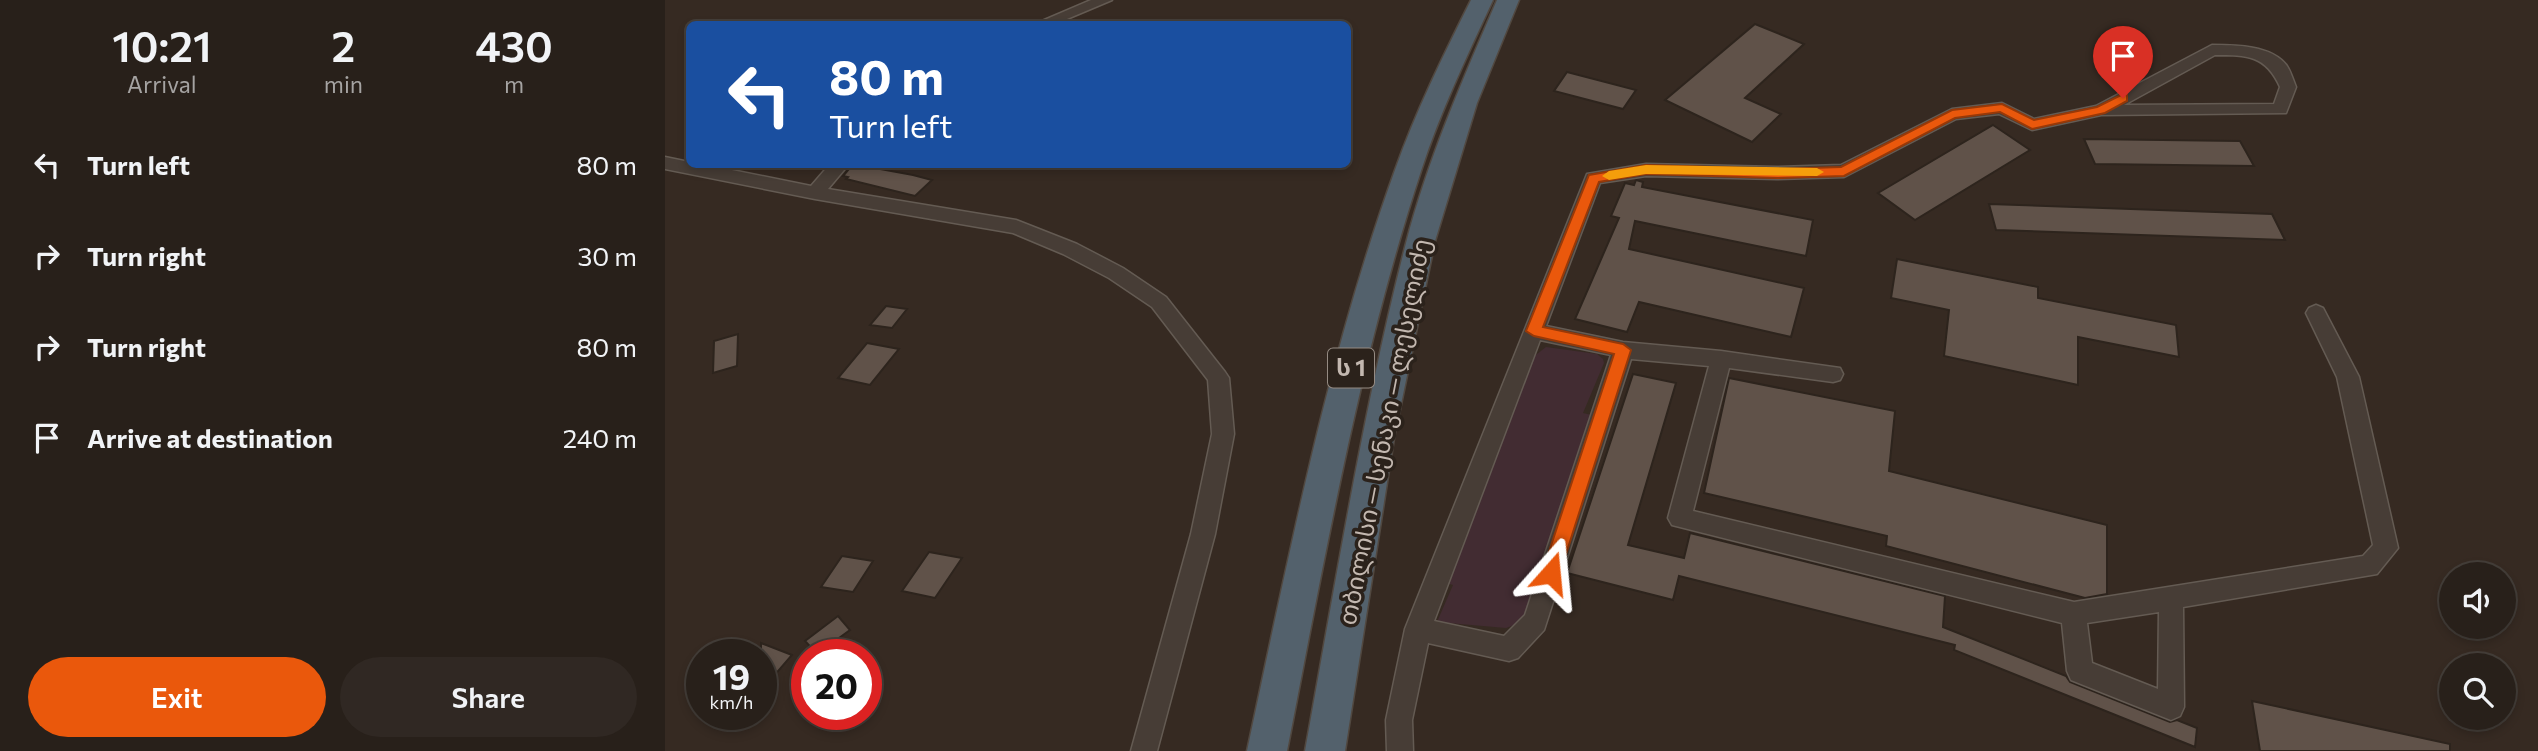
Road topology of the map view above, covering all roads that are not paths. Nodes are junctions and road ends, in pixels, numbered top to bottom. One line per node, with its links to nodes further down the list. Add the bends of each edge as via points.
1 (1104, 0): 4 (street)
2 (1482, 0): 20 (highway, თბილისი — სენაკი — ლესელიძე / ს 1, via 1436,98 1386,241 1333,435)
3 (1509, 0): 21 (highway, თბილისი — სენაკი — ლესელიძე / ს 1, via 1465,103 1420,241 1378,438)
4 (1051, 21)
5 (2101, 110): 5 (street, via 2280,109 2288,87 2279,66 2264,57 2212,50); 12 (street, via 2032,125 2002,108 1952,114 1844,171 1646,170 1593,178)
6 (665, 163): 7 (street)
7 (686, 167)
8 (690, 168): 10 (street)
9 (837, 168): 10 (street)
10 (815, 193): 19 (street, via 1016,227 1070,249 1159,302 1218,378 1223,434 1203,534)
11 (2316, 313): 16 (street, via 2348,377 2386,548 2369,566)
12 (1534, 331): 13 (street); 18 (street)
13 (1623, 350): 14 (street); 18 (street, via 1535,622 1509,649)
14 (1721, 359): 15 (street); 17 (street, via 1680,518)
15 (1833, 374)
16 (2171, 598): 17 (street); 17 (street, via 2171,707 2080,671)
17 (2074, 614)
18 (1418, 629): 22 (street, via 1399,720)
19 (1144, 751)
20 (1267, 751)
21 (1325, 751)
22 (1400, 751)

